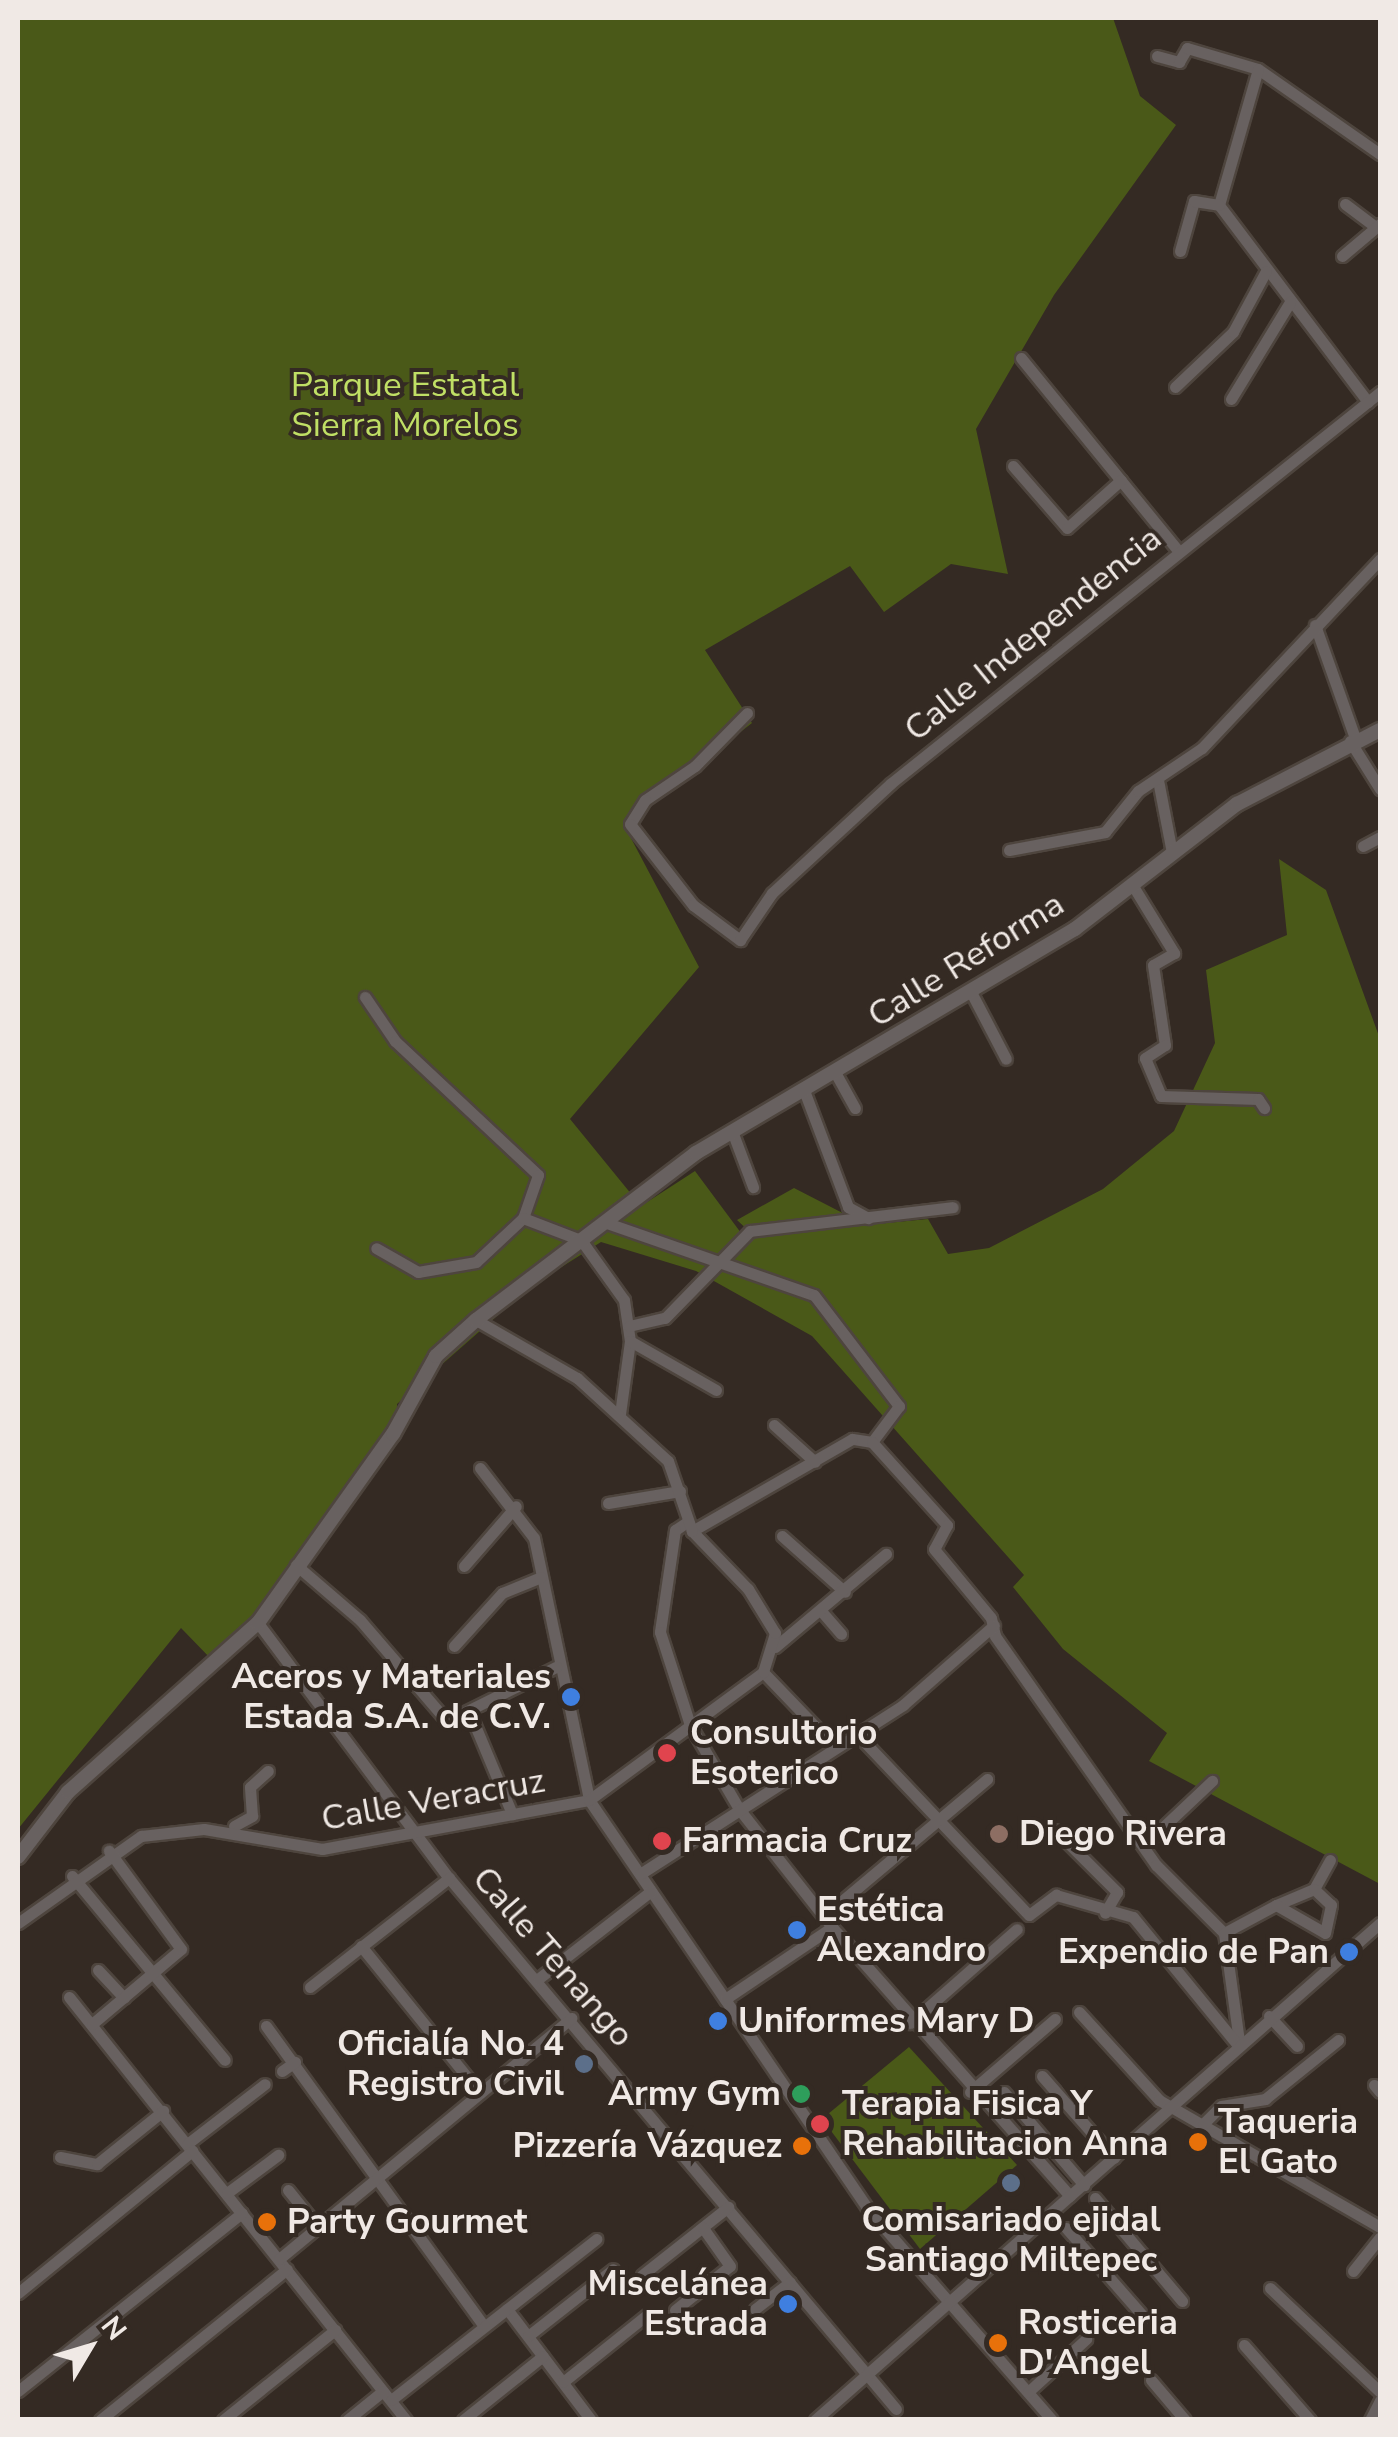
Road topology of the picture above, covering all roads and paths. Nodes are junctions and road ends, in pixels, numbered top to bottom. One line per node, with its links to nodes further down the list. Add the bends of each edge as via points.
1 (1157, 56): 2 (street, via 1179,62 1186,48)
2 (1258, 69): 3 (street); 5 (street)
3 (1380, 154)
4 (1345, 204): 6 (street)
5 (1219, 206): 7 (street, via 1197,198); 9 (street)
6 (1378, 226): 8 (street)
7 (1180, 251)
8 (1342, 256)
9 (1266, 271): 10 (street); 12 (street, via 1233,332)
10 (1290, 302): 14 (street); 15 (street)
11 (1020, 358): 17 (street)
12 (1175, 388)
13 (1380, 392): 15 (street, Calle Independencia)
14 (1231, 399)
15 (1368, 402): 18 (street, Calle Independencia)
16 (1014, 466): 17 (street, via 1068,528)
17 (1121, 480): 18 (street)
18 (1179, 552): 21 (street, Calle Independencia, via 833,833 740,940 694,906 630,824 645,800 696,766)
19 (1380, 559): 20 (street)
20 (1316, 625): 23 (street); 24 (street)
21 (748, 712)
22 (1380, 730): 23 (street, Calle Reforma)
23 (1352, 739): 25 (street); 29 (street, Calle Reforma, via 1237,804)
24 (1159, 785): 28 (street, via 1101,834); 29 (street)
25 (1380, 789)
26 (1380, 838): 27 (street)
27 (1363, 846)
28 (1009, 850)
29 (1172, 854): 30 (street, Calle Reforma)
30 (1133, 886): 31 (street, Calle Reforma); 37 (street, via 1174,951 1153,965 1166,1045 1146,1058 1164,1100 1212,1096 1258,1100)
31 (972, 994): 33 (street); 34 (street, Calle Reforma)
32 (365, 998): 41 (street, via 404,1050 536,1170)
33 (1006, 1059)
34 (836, 1074): 35 (street, Calle Reforma); 36 (street)
35 (806, 1093): 38 (street, Calle Reforma); 42 (street, via 848,1207)
36 (855, 1108)
37 (1264, 1108)
38 (732, 1131): 39 (street); 43 (street, Calle Reforma)
39 (754, 1187)
40 (953, 1207): 42 (street)
41 (523, 1218): 44 (street); 45 (street, via 476,1262 449,1272 403,1268)
42 (869, 1219): 46 (street, via 766,1226)
43 (604, 1222): 44 (street, Calle Reforma); 46 (street)
44 (581, 1240): 47 (street, Calle Reforma); 48 (street, via 620,1294)
45 (376, 1248)
46 (714, 1258): 48 (street, via 664,1318); 53 (street, via 798,1286 831,1309 900,1416)
47 (476, 1320): 51 (street); 62 (street, Calle Reforma, via 436,1356 393,1434)
48 (629, 1326): 49 (street)
49 (630, 1341): 50 (street, via 674,1358); 51 (street)
50 (716, 1390)
51 (620, 1414): 56 (street, via 668,1461)
52 (774, 1424): 54 (street)
53 (872, 1442): 54 (street, via 858,1436); 68 (street, via 947,1525 934,1549)
54 (815, 1462): 59 (street)
55 (480, 1468): 58 (street)
56 (680, 1490): 57 (street); 59 (street)
57 (608, 1502)
58 (516, 1506): 63 (street); 64 (street)
59 (689, 1527): 71 (street, via 748,1589); 75 (street, via 675,1530 660,1632)
60 (782, 1536): 65 (street)
61 (886, 1554): 65 (street)
62 (296, 1565): 67 (street, Calle Reforma); 74 (street, via 360,1620 444,1720)
63 (464, 1566)
64 (541, 1576): 70 (street, via 502,1593); 72 (street)
65 (844, 1592): 66 (street)
66 (822, 1612): 69 (street); 71 (street)
67 (258, 1622): 87 (street, Calle Tenango); 90 (street, Calle Reforma, via 68,1792)
68 (994, 1625): 76 (street); 88 (street)
69 (841, 1634)
70 (454, 1646)
71 (775, 1647): 73 (street)
72 (556, 1667): 74 (street); 81 (street)
73 (762, 1672): 75 (street); 77 (street)
74 (469, 1711): 83 (street)
75 (690, 1725): 81 (street); 82 (street)
76 (856, 1733): 77 (street); 84 (street)
77 (832, 1744): 82 (street)
78 (268, 1771): 85 (street, via 250,1788 252,1816)
79 (987, 1780): 84 (street)
80 (1212, 1781): 88 (street)
81 (589, 1800): 83 (street, Calle Veracruz); 92 (street)
82 (739, 1809): 92 (street); 99 (street)
83 (512, 1814): 87 (street, Calle Veracruz)
84 (938, 1822): 98 (street, via 1028,1915 1056,1895); 99 (street)
85 (234, 1826)
86 (1055, 1830): 98 (street, via 1118,1892)
87 (414, 1833): 89 (street, Calle Veracruz, via 306,1850 188,1829); 94 (street, Calle Tenango)
88 (1143, 1846): 103 (street)
89 (109, 1851): 93 (street, Calle Veracruz); 106 (street, via 180,1944)
90 (18, 1857)
91 (1330, 1860): 95 (street)
92 (640, 1874): 96 (street)
93 (72, 1876): 100 (street, Calle Veracruz); 106 (street)
94 (449, 1878): 104 (street); 107 (street, Calle Tenango)
95 (1314, 1889): 97 (street); 97 (street, via 1330,1905 1324,1933)
96 (651, 1892): 107 (street); 111 (street)
97 (1276, 1905): 103 (street)
98 (1105, 1913): 120 (street, via 1127,1912 1148,1930)
99 (828, 1921): 111 (street); 116 (street)
100 (18, 1922)
101 (1017, 1928): 116 (street)
102 (1377, 1930): 113 (street)
103 (1224, 1932): 120 (street)
104 (360, 1946): 108 (street); 129 (street)
105 (98, 1970): 110 (street)
106 (152, 1975): 110 (street); 122 (street)
107 (538, 1978): 114 (street, Calle Tenango)
108 (310, 1987)
109 (69, 1997): 117 (street)
110 (124, 1998): 117 (street)
111 (725, 1999): 158 (street, via 866,2208)
112 (1080, 2012): 130 (street)
113 (1269, 2016): 120 (street); 121 (street)
114 (571, 2018): 129 (street); 143 (street, Calle Tenango)
115 (1055, 2020): 127 (street)
116 (910, 2023): 127 (street)
117 (92, 2024): 131 (street)
118 (266, 2026): 123 (street)
119 (1338, 2040): 132 (street, via 1265,2100 1222,2106)
120 (1238, 2043): 130 (street)
121 (1297, 2046)
122 (225, 2060)
123 (294, 2062): 124 (street); 137 (street)
124 (282, 2071)
125 (1042, 2076): 136 (street)
126 (265, 2084): 133 (street)
127 (970, 2092): 141 (street)
128 (1004, 2092): 138 (street)
129 (480, 2094): 137 (street)
130 (1173, 2108): 132 (street); 136 (street)
131 (163, 2111): 133 (street); 135 (street, via 96,2164)
132 (1203, 2124): 146 (street)
133 (190, 2148): 140 (street); 157 (street)
134 (278, 2154): 140 (street)
135 (60, 2158)
136 (1114, 2158): 138 (street)
137 (379, 2176): 145 (street); 165 (street)
138 (1084, 2185): 141 (street)
139 (288, 2190): 145 (street)
140 (226, 2194): 144 (street)
141 (1070, 2196): 158 (street)
142 (1095, 2198): 159 (street)
143 (728, 2207): 147 (street); 155 (street, Calle Tenango)
144 (242, 2213): 151 (street); 174 (street)
145 (317, 2226): 151 (street)
146 (1380, 2227)
147 (702, 2228): 154 (street); 162 (street, via 730,2266)
148 (1066, 2228): 164 (street)
149 (1380, 2237): 153 (street)
150 (596, 2240): 160 (street)
151 (283, 2264): 166 (street); 181 (street)
152 (613, 2269): 167 (street)
153 (1353, 2271)
154 (642, 2276)
155 (790, 2282): 161 (street); 171 (street, Calle Tenango)
156 (1270, 2288): 176 (street)
157 (18, 2293)
158 (951, 2301): 171 (street); 175 (street)
159 (1182, 2301)
160 (506, 2309): 165 (street); 167 (street)
161 (755, 2309)
162 (674, 2310)
163 (649, 2312): 173 (street)
164 (1142, 2316)
165 (484, 2326): 177 (street)
166 (335, 2330): 177 (street); 182 (street)
167 (528, 2336): 170 (street)
168 (1086, 2339): 175 (street)
169 (1244, 2345): 189 (street)
170 (544, 2356): 173 (street); 185 (street)
171 (867, 2375): 179 (street, Calle Tenango); 186 (street)
172 (1151, 2380): 188 (street)
173 (563, 2382): 180 (street)
174 (18, 2391)
175 (1028, 2392): 187 (street)
176 (1380, 2392)
177 (387, 2396): 183 (street); 184 (street)
178 (1380, 2400): 190 (street)
179 (896, 2409)
180 (591, 2419)
181 (100, 2420)
182 (223, 2420)
183 (348, 2420)
184 (406, 2420)
185 (463, 2420)
186 (815, 2420)
187 (1052, 2420)
188 (1185, 2420)
189 (1310, 2420)
190 (1370, 2420)

